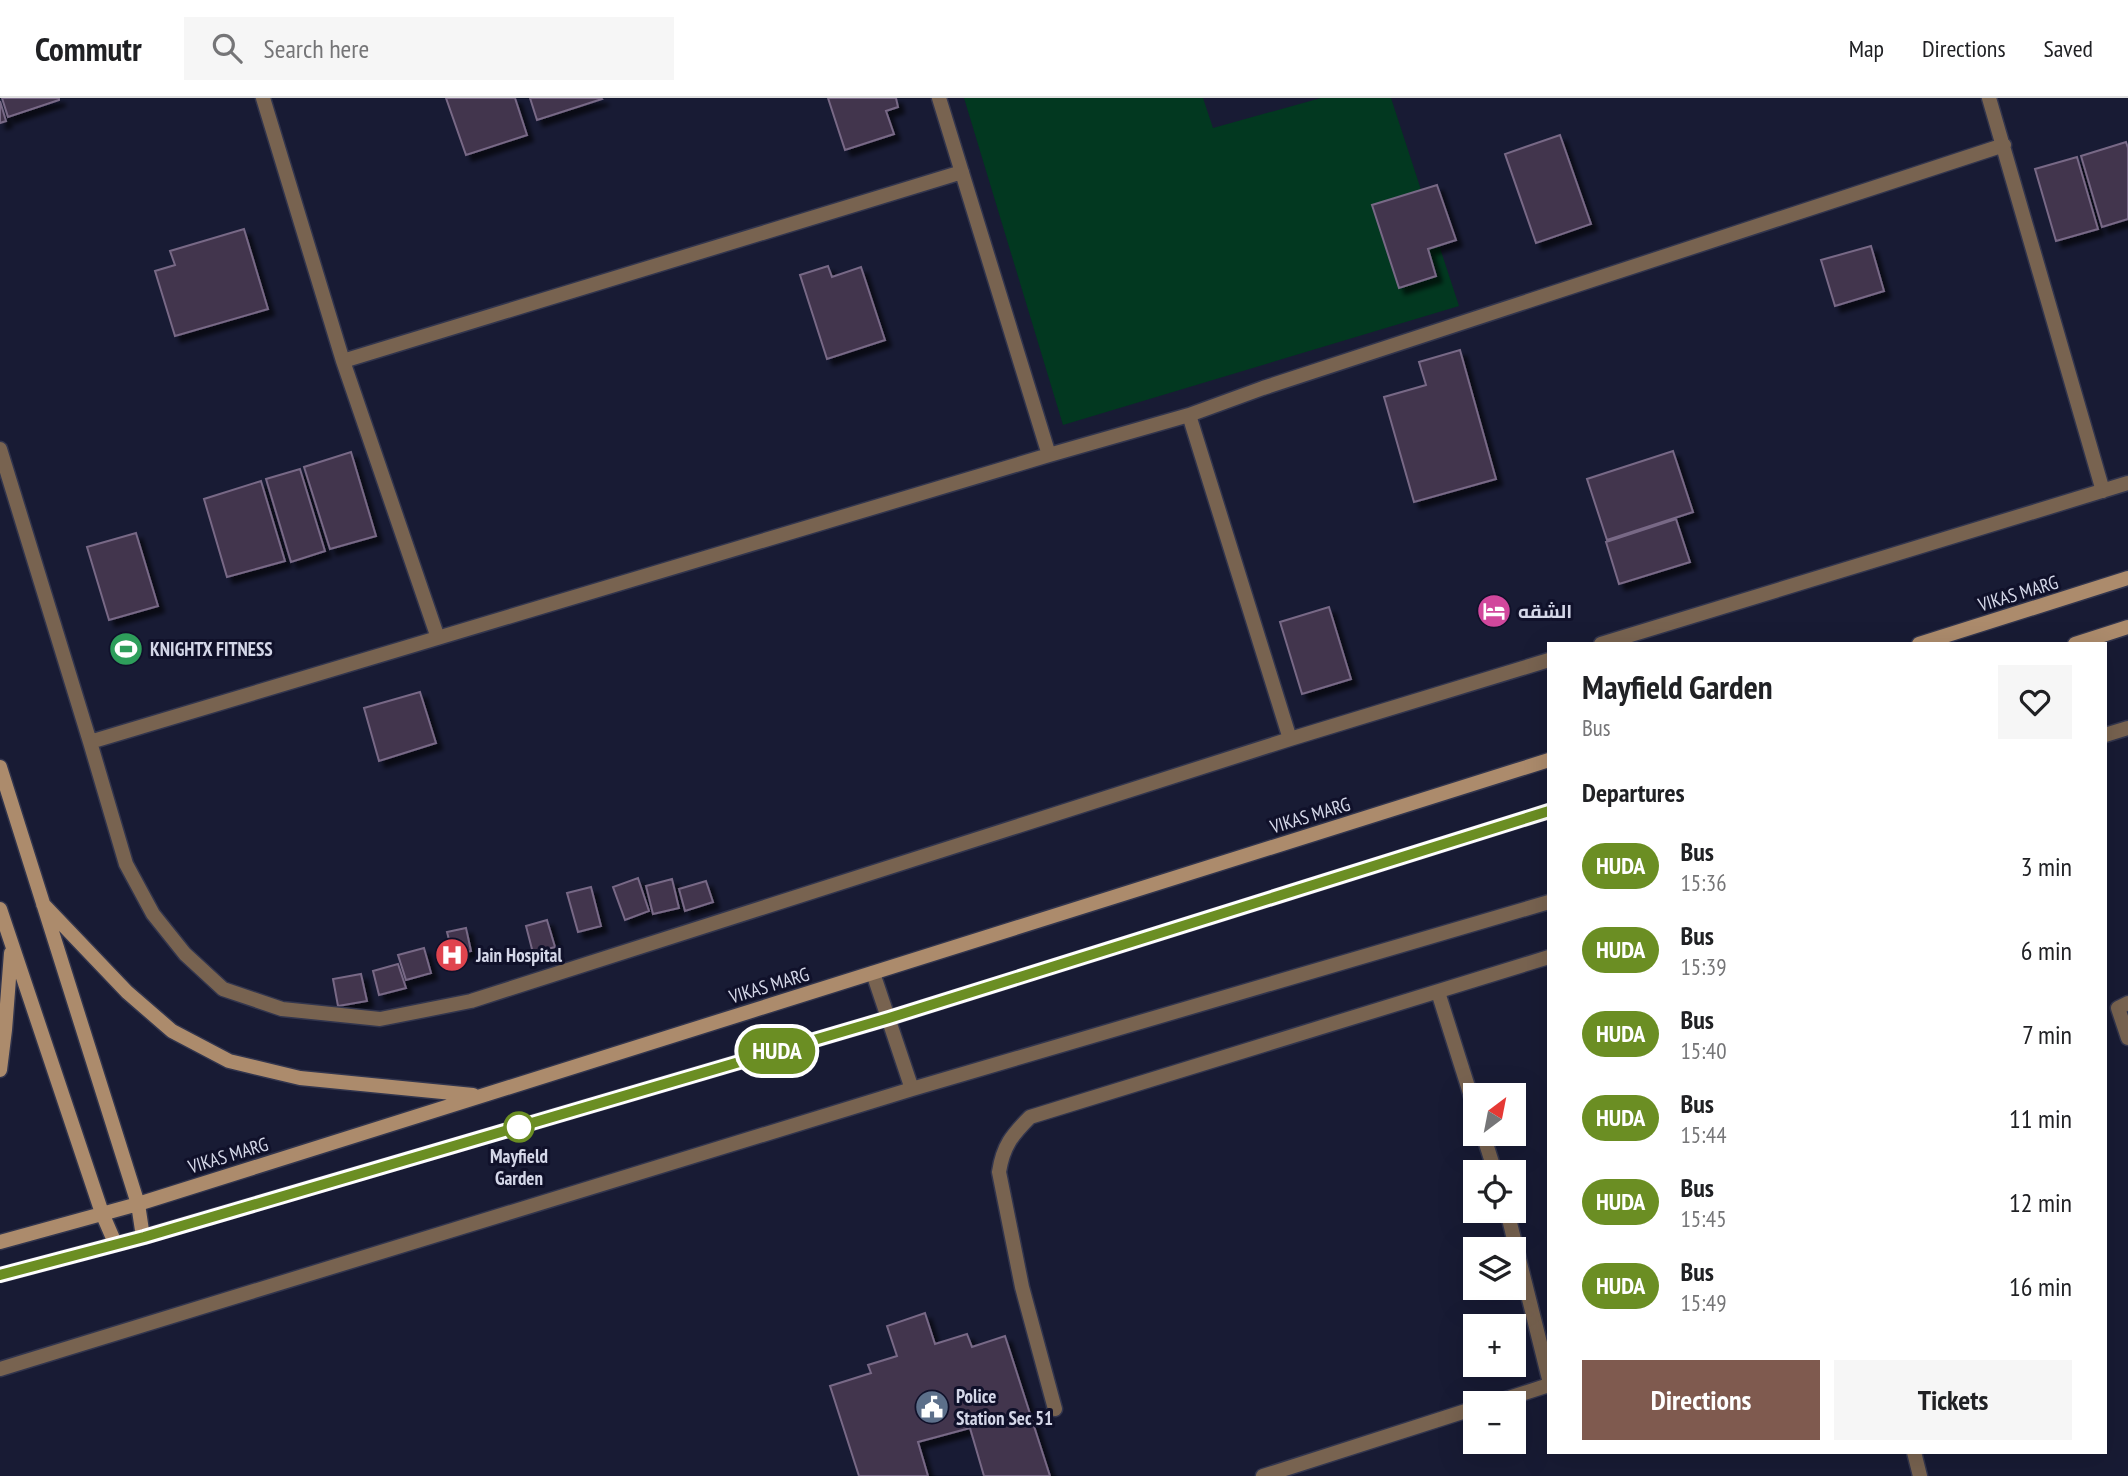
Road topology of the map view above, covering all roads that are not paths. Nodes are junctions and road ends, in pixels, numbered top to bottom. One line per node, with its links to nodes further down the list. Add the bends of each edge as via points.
1 (263, 98): 6 (street)
2 (939, 98): 5 (street)
3 (1989, 98): 4 (street)
4 (2004, 145): 7 (street); 11 (street)
5 (962, 172): 6 (street); 9 (street)
6 (343, 362): 14 (street)
7 (1189, 415): 9 (street); 21 (street)
8 (0, 449): 22 (street)
9 (1049, 454): 14 (street)
10 (2128, 483): 11 (street)
11 (2103, 491): 15 (street)
12 (2128, 578): 16 (main road, VIKAS MARG)
13 (2128, 627): 17 (main road)
14 (438, 638): 22 (street)
15 (1608, 642)
16 (1925, 642)
17 (2081, 642)
18 (1547, 661): 21 (street)
19 (2128, 727): 20 (street)
20 (2107, 734)
21 (1290, 739): 22 (street, via 471,1001 380,1018 282,1009 223,989 185,954 153,914 126,864)
22 (90, 742)
23 (1547, 761): 31 (main road, VIKAS MARG)
24 (0, 767): 27 (main road)
25 (1547, 812): 34 (main road)
26 (1547, 903): 38 (street)
27 (43, 904): 39 (main road, via 127,992 172,1031 229,1061 300,1078); 40 (main road)
28 (0, 909): 29 (main road)
29 (11, 945): 36 (main road); 41 (main road)
30 (1547, 958): 32 (street)
31 (873, 973): 34 (street); 39 (main road, VIKAS MARG)
32 (1438, 992): 37 (street); 51 (street, via 1030,1117 1014,1133 1002,1153 999,1172 1022,1287)
33 (2117, 1008): 35 (street)
34 (889, 1018): 38 (street); 43 (main road)
35 (2128, 1038)
36 (0, 1070)
37 (1467, 1083)
38 (912, 1089): 47 (street)
39 (481, 1096): 40 (main road, VIKAS MARG)
40 (138, 1204): 41 (main road, VIKAS MARG); 43 (main road)
41 (102, 1213): 44 (main road, VIKAS MARG); 45 (main road)
42 (1510, 1223): 48 (street)
43 (144, 1237): 45 (main road)
44 (0, 1242)
45 (116, 1243): 46 (main road)
46 (0, 1275)
47 (0, 1369)
48 (1547, 1371)
49 (1547, 1386): 50 (street)
50 (1526, 1392)
51 (1055, 1409)
52 (1463, 1412): 54 (street)
53 (1914, 1454): 55 (street)
54 (1263, 1476)
55 (1920, 1476)

